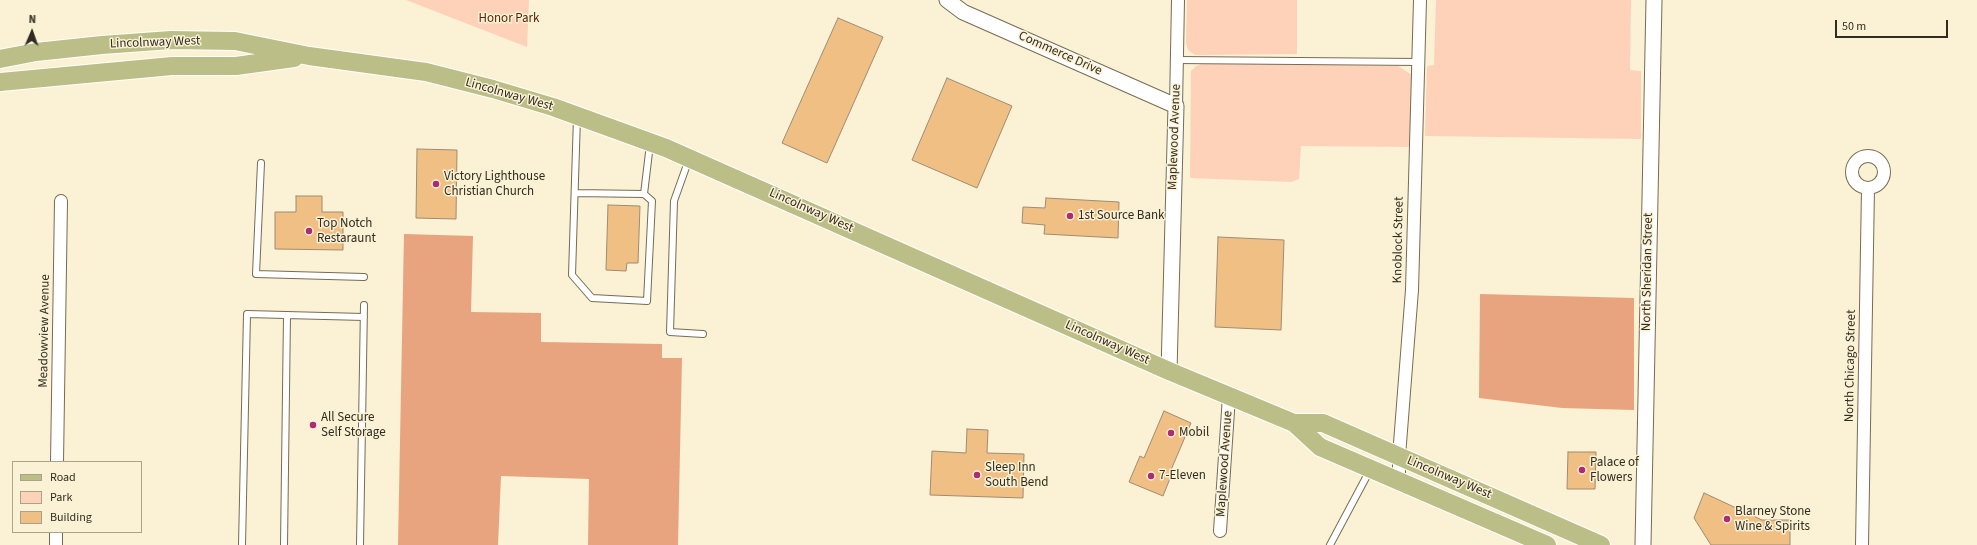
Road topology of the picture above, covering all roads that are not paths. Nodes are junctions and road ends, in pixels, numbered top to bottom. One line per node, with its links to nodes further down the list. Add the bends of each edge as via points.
1 (946, 0): 10 (street, Commerce Drive, via 963,12)
2 (1178, 0): 7 (street, Maplewood Avenue)
3 (1420, 0): 8 (street, Knoblock Street)
4 (1654, 0): 40 (street, North Sheridan Street)
5 (309, 56): 6 (main road, Lincolnway West, via 235,41 170,40 102,44); 9 (main road, Lincolnway West, via 236,66 157,67); 11 (main road, Lincolnway West, via 426,72 493,89)
6 (0, 59)
7 (1177, 60): 8 (lane); 10 (street, Maplewood Avenue)
8 (1419, 62): 27 (street, Knoblock Street, via 1412,290)
9 (0, 82)
10 (1176, 106): 24 (street, Maplewood Avenue)
11 (577, 116): 12 (main road, Lincolnway West); 16 (lane)
12 (650, 142): 13 (main road, Lincolnway West); 17 (lane)
13 (689, 158): 23 (lane, via 674,201 670,332); 24 (main road, Lincolnway West)
14 (261, 163): 19 (lane, via 256,274)
15 (1868, 188): 41 (street, North Chicago Street)
16 (575, 192): 17 (lane); 17 (lane, via 572,275 592,298 647,301 652,201)
17 (644, 194)
18 (61, 201): 28 (street, Meadowview Avenue)
19 (364, 277)
20 (364, 305): 22 (lane)
21 (287, 315): 22 (lane); 34 (lane, via 247,314); 35 (lane)
22 (364, 317): 36 (lane)
23 (703, 334)
24 (1169, 370): 25 (main road, Lincolnway West)
25 (1229, 396): 26 (main road, Lincolnway West); 31 (street, Maplewood Avenue)
26 (1294, 424): 27 (main road, Lincolnway West, via 1323,423); 29 (main road, Lincolnway West, via 1320,447)
27 (1399, 456): 30 (street, Knoblock Street); 39 (main road, Lincolnway West)
28 (57, 461)
29 (1371, 468): 30 (main road, Lincolnway West); 37 (lane)
30 (1399, 480): 38 (main road, Lincolnway West)
31 (1220, 531)
32 (56, 533): 33 (street)
33 (56, 545)
34 (242, 545)
35 (284, 545)
36 (360, 545)
37 (1330, 545)
38 (1547, 545)
39 (1601, 545)
40 (1643, 545)
41 (1862, 545)

